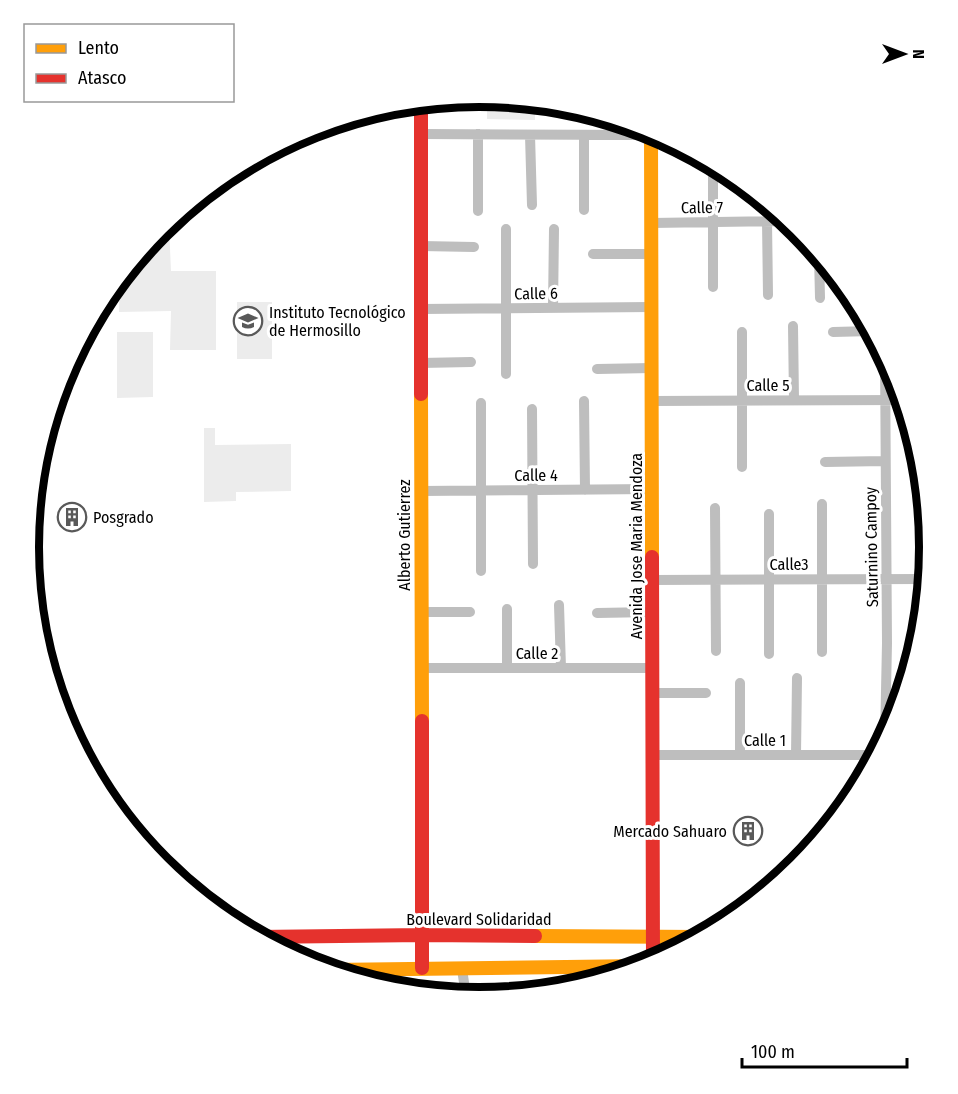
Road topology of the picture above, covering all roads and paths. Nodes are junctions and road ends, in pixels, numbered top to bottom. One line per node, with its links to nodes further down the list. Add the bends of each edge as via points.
1 (421, 111): 2 (street, Alberto Gutierrez)
2 (421, 134): 3 (street); 18 (street, Alberto Gutierrez)
3 (478, 134): 5 (street); 11 (street)
4 (630, 134): 6 (street)
5 (530, 135): 6 (street); 9 (street)
6 (584, 135): 10 (street)
7 (651, 142): 15 (street, Avenida Jose Maria Mendoza)
8 (713, 175): 12 (street)
9 (532, 205)
10 (584, 210)
11 (478, 211)
12 (713, 222): 13 (street, Calle 7); 15 (street, Calle 7); 23 (street)
13 (767, 222): 14 (street, Calle 7); 24 (street)
14 (775, 222)
15 (652, 223): 21 (street, Avenida Jose Maria Mendoza)
16 (506, 229): 27 (street)
17 (554, 229): 28 (street)
18 (421, 246): 19 (street); 29 (street, Alberto Gutierrez)
19 (474, 247)
20 (593, 254): 21 (street)
21 (652, 254): 26 (street, Avenida Jose Maria Mendoza)
22 (819, 268): 25 (street)
23 (713, 287)
24 (768, 295)
25 (820, 298)
26 (652, 307): 28 (street, Calle 6); 36 (street, Avenida Jose Maria Mendoza)
27 (506, 308): 28 (street, Calle 6); 29 (street, Calle 6); 38 (street)
28 (553, 308)
29 (420, 309): 35 (street, Alberto Gutierrez)
30 (793, 326): 42 (street)
31 (862, 331): 33 (street)
32 (742, 332): 41 (street)
33 (833, 332)
34 (471, 362): 35 (street)
35 (421, 363): 54 (street, Alberto Gutierrez)
36 (652, 368): 37 (street); 45 (street, Avenida Jose Maria Mendoza)
37 (597, 369)
38 (506, 374)
39 (885, 376): 43 (street, Saturnino Campoy)
40 (894, 399): 43 (street, Calle 5)
41 (742, 400): 42 (street, Calle 5); 45 (street, Calle 5); 50 (street)
42 (794, 400): 43 (street, Calle 5)
43 (884, 400): 49 (street, Saturnino Campoy)
44 (584, 401): 53 (street)
45 (652, 401): 51 (street, Avenida Jose Maria Mendoza)
46 (481, 403): 55 (street)
47 (532, 409): 52 (street)
48 (825, 462): 49 (street)
49 (885, 462): 64 (street, Saturnino Campoy)
50 (742, 467)
51 (652, 489): 53 (street, Calle 4); 66 (street, Avenida Jose Maria Mendoza)
52 (532, 490): 53 (street, Calle 4); 55 (street, Calle 4); 59 (street)
53 (585, 490)
54 (421, 491): 55 (street, Calle 4); 69 (street, Alberto Gutierrez)
55 (480, 491): 60 (street)
56 (822, 504): 63 (street)
57 (715, 508): 61 (street)
58 (769, 514): 62 (street)
59 (532, 564)
60 (481, 571)
61 (716, 579): 62 (street, Calle3); 66 (street, Calle3); 73 (street)
62 (769, 579): 63 (street, Calle3); 75 (street)
63 (822, 579): 64 (street, Calle3); 74 (street)
64 (886, 579): 65 (street, Calle3); 84 (street, Saturnino Campoy)
65 (918, 579)
66 (652, 580): 71 (street, Avenida Jose Maria Mendoza)
67 (559, 605): 78 (street)
68 (507, 609): 77 (street)
69 (422, 612): 70 (street); 76 (street, Alberto Gutierrez)
70 (470, 612)
71 (652, 612): 72 (street); 79 (street, Avenida Jose Maria Mendoza)
72 (597, 613)
73 (716, 651)
74 (822, 652)
75 (769, 654)
76 (422, 668): 77 (street, Calle 2); 89 (street, Alberto Gutierrez)
77 (507, 668): 78 (street, Calle 2)
78 (561, 668): 79 (street, Calle 2)
79 (653, 668): 82 (street, Avenida Jose Maria Mendoza)
80 (797, 678): 87 (street)
81 (740, 683): 86 (street)
82 (653, 693): 83 (street); 85 (street, Avenida Jose Maria Mendoza)
83 (706, 693)
84 (885, 717)
85 (653, 755): 86 (street, Calle 1); 90 (street, Avenida Jose Maria Mendoza)
86 (740, 755): 87 (street, Calle 1)
87 (796, 755): 88 (street, Calle 1)
88 (867, 755)
89 (423, 935): 90 (street, Boulevard Solidaridad); 91 (street, Boulevard Solidaridad); 95 (street, Alberto Gutierrez)
90 (652, 936): 92 (street, Boulevard Solidaridad); 93 (street, Avenida Jose Maria Mendoza)
91 (275, 937)
92 (684, 937)
93 (653, 952)
94 (611, 967): 97 (street)
95 (422, 968): 96 (street); 97 (street)
96 (356, 969)
97 (462, 969): 98 (street)
98 (465, 987)

